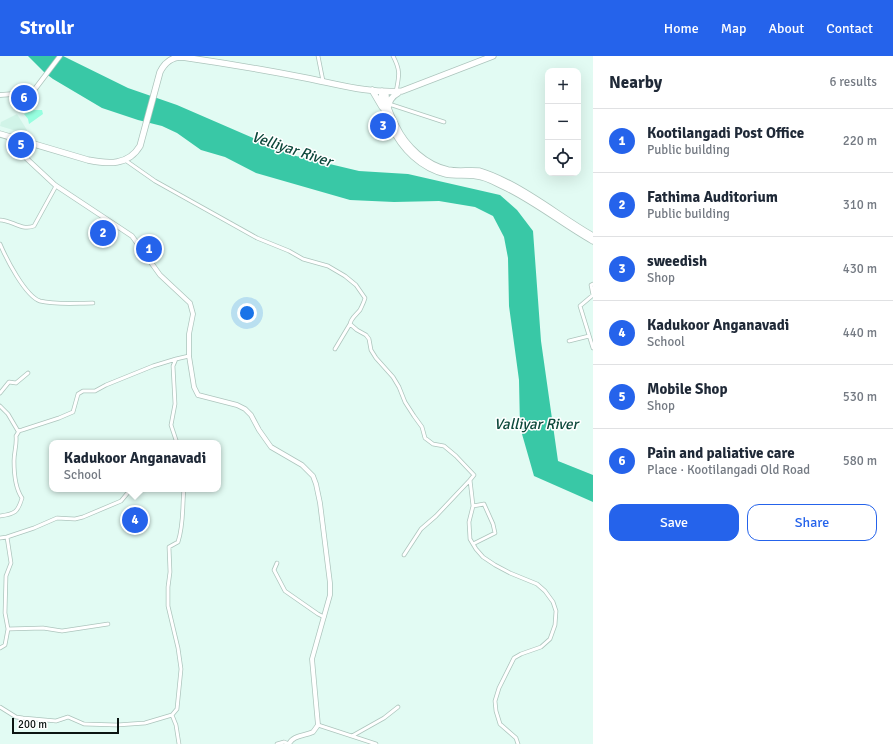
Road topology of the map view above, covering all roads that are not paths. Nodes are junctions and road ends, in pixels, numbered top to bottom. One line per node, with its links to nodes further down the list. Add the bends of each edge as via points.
1 (60, 56): 11 (main road, via 35,89 28,93)
2 (179, 56): 6 (highway); 16 (highway, via 170,59 164,65 156,82 140,146)
3 (318, 56): 6 (street)
4 (393, 56): 10 (street, via 399,66)
5 (493, 56): 8 (highway)
6 (322, 81): 7 (highway)
7 (372, 90): 9 (highway); 12 (highway)
8 (402, 91): 10 (highway); 12 (highway, via 393,96)
9 (384, 92): 10 (highway); 12 (highway)
10 (396, 92)
11 (0, 95)
12 (387, 108): 13 (street); 19 (highway, via 402,138 409,147 429,162 448,170 489,174); 20 (highway, via 398,140 416,158 432,169 447,174 488,178)
13 (444, 122)
14 (0, 134): 15 (highway)
15 (10, 138): 16 (highway, via 95,161 112,163); 17 (main road, via 26,158)
16 (125, 160): 24 (street, via 155,181 257,238 303,259 328,266 345,276 356,285 365,298)
17 (56, 186): 18 (street, via 34,226 27,228); 30 (main road, via 132,236 156,270 190,303 193,314 189,334)
18 (0, 220)
19 (593, 236)
20 (593, 241)
21 (0, 244): 23 (street, via 15,274 38,300)
22 (593, 284): 25 (street, via 592,295 580,306)
23 (93, 303)
24 (350, 324): 29 (street); 37 (street, via 369,339 371,350 399,386 405,402 422,427 426,438 433,444 444,446 456,456 474,475)
25 (589, 336): 26 (street); 27 (street)
26 (591, 339): 28 (street)
27 (569, 341)
28 (593, 348)
29 (335, 349)
30 (189, 356): 31 (street); 47 (main road, via 194,387 198,395 245,409 271,447 302,465 313,476 319,497 330,570 330,595)
31 (176, 359): 35 (street, via 95,391 83,391 78,394 73,412); 36 (street, via 173,366 175,404 171,425)
32 (28, 373): 33 (street, via 16,383 9,382)
33 (0, 393)
34 (0, 406): 35 (street)
35 (19, 431): 41 (street, via 16,436 14,460 15,478 22,498 19,508)
36 (176, 440)
37 (470, 480): 40 (street); 45 (street, via 421,529)
38 (128, 492): 43 (street, via 121,501 83,517 56,518)
39 (184, 492): 53 (street, via 182,527 178,542 169,547 168,552 168,606 181,668 177,709)
40 (473, 506): 44 (street, via 469,522 470,539); 44 (street, via 484,504 495,532)
41 (0, 516)
42 (0, 538): 43 (street)
43 (7, 538): 49 (street, via 11,563 6,576 5,613)
44 (473, 544): 60 (street, via 483,557 546,591 556,611 550,639 541,647 514,658 496,701 500,724 516,738)
45 (404, 555)
46 (277, 563): 47 (street, via 274,570 285,591)
47 (324, 617): 54 (main road, via 312,659)
48 (108, 624): 49 (street, via 62,631)
49 (8, 628): 50 (street, via 5,645)
50 (0, 648)
51 (0, 707): 53 (street, via 16,716 56,721 68,717 95,726 145,723)
52 (398, 707): 55 (street)
53 (172, 715): 56 (street)
54 (318, 725): 55 (street); 58 (main road, via 313,732 294,738)
55 (352, 736): 59 (street)
56 (179, 744)
57 (277, 744): 58 (street)
58 (289, 744)
59 (376, 744)
60 (518, 744)

